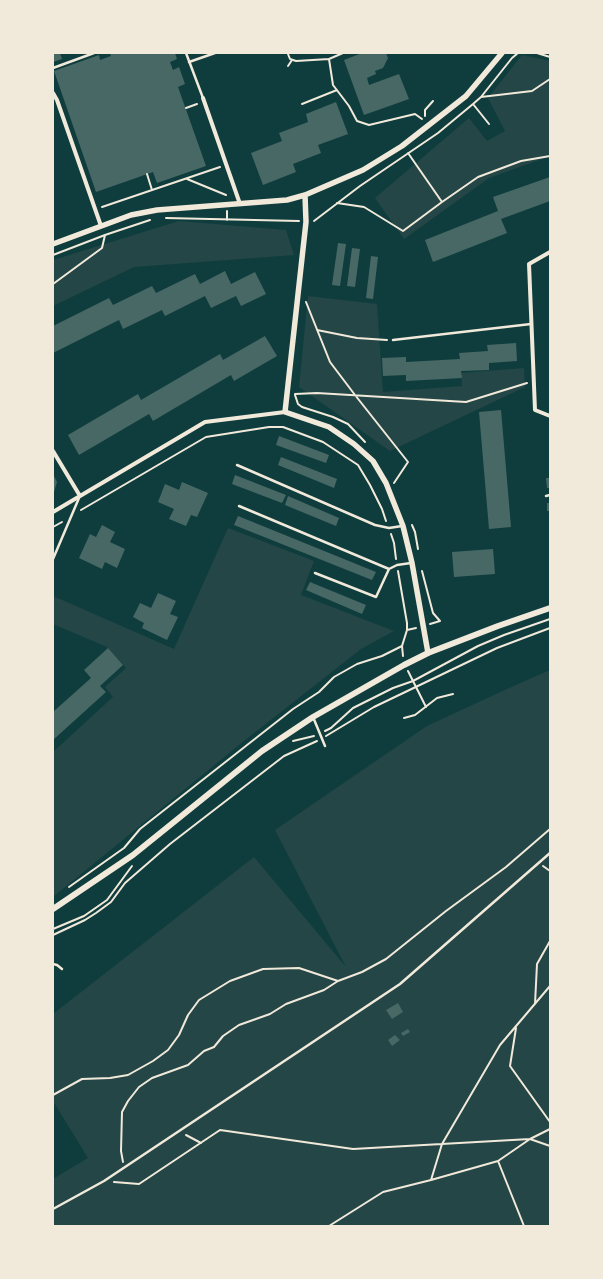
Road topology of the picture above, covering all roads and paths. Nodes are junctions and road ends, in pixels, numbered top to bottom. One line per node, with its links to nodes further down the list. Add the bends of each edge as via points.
1 (94, 53): 14 (lane)
2 (186, 53): 12 (lane)
3 (215, 53): 12 (lane)
4 (343, 53): 11 (path)
5 (502, 53): 35 (street, via 466,96 402,146 364,170)
6 (518, 53): 18 (path)
7 (529, 53): 9 (path)
8 (288, 54): 10 (path)
9 (550, 57)
10 (292, 60): 11 (path); 13 (path)
11 (329, 60): 16 (path, via 333,84)
12 (189, 62): 19 (lane)
13 (288, 66)
14 (53, 68)
15 (550, 79): 18 (path, via 532,91)
16 (337, 90): 22 (path); 26 (path, via 357,121 369,125 415,114)
17 (53, 92): 43 (street)
18 (481, 97): 23 (path)
19 (203, 98): 38 (street)
20 (433, 101): 25 (path, via 425,110)
21 (198, 103): 24 (path)
22 (302, 104)
23 (473, 104): 27 (path); 28 (path, via 438,133)
24 (186, 108)
25 (425, 116)
26 (422, 119)
27 (489, 124)
28 (408, 153): 36 (path); 37 (path)
29 (550, 156): 37 (path, via 521,161 478,177)
30 (221, 167): 32 (path)
31 (147, 174): 33 (path)
32 (187, 179): 33 (path); 34 (path)
33 (152, 190): 39 (path)
34 (226, 195)
35 (305, 196): 38 (street); 42 (street)
36 (336, 202): 37 (path, via 364,207 403,231); 42 (path, via 314,221)
37 (442, 202)
38 (240, 204): 43 (street, via 157,210 131,215)
39 (102, 207)
40 (157, 218): 44 (path)
41 (165, 218): 42 (path)
42 (306, 222): 56 (street)
43 (101, 226): 45 (street)
44 (106, 235): 47 (path); 48 (path, via 102,248)
45 (53, 244)
46 (550, 252): 50 (street, via 529,264)
47 (53, 255)
48 (53, 284)
49 (304, 299): 51 (path)
50 (532, 324): 52 (lane); 53 (street)
51 (317, 330): 52 (path, via 357,338); 55 (path, via 330,362)
52 (393, 340)
53 (534, 380): 55 (path, via 466,402); 57 (street, via 535,410)
54 (295, 394): 55 (path)
55 (355, 395): 60 (path, via 408,462)
56 (285, 412): 61 (street, via 205,422); 65 (street, via 328,427 354,444 373,461 386,483)
57 (550, 416)
58 (53, 451): 61 (street)
59 (237, 465): 67 (lane, via 375,525)
60 (394, 483)
61 (80, 496): 63 (street); 64 (lane)
62 (239, 506): 71 (lane)
63 (53, 512)
64 (71, 517): 66 (path); 67 (path, via 206,437 283,426 317,439 358,465 382,509); 68 (lane)
65 (403, 526): 67 (lane); 69 (street)
66 (53, 527)
67 (388, 528): 70 (path)
68 (53, 558)
69 (412, 563): 70 (lane); 77 (street)
70 (398, 565): 71 (lane); 76 (path, via 407,623)
71 (389, 569): 72 (lane, via 376,597)
72 (315, 573)
73 (550, 608): 77 (main road)
74 (550, 619): 79 (path, via 478,646)
75 (550, 628): 80 (path, via 497,648)
76 (402, 646): 78 (path); 92 (path, via 357,664 334,677 140,829 124,848)
77 (428, 653): 78 (main road)
78 (404, 665): 79 (path); 83 (main road)
79 (413, 681): 80 (path); 85 (path, via 353,708)
80 (415, 687): 82 (path); 86 (path, via 374,707)
81 (453, 694): 82 (path, via 437,698)
82 (426, 707): 84 (path, via 415,715)
83 (313, 717): 85 (lane); 93 (main road, via 262,751 132,854)
84 (404, 718)
85 (320, 734): 86 (lane); 87 (path)
86 (322, 738): 88 (lane); 95 (path, via 284,756 170,844 125,883 111,902 85,920)
87 (288, 743)
88 (325, 746)
89 (550, 829): 99 (path, via 506,867 386,959)
90 (550, 853): 106 (lane, via 400,984)
91 (132, 866): 94 (path, via 106,900 84,916)
92 (66, 889)
93 (53, 909)
94 (53, 929)
95 (53, 935)
96 (550, 941): 101 (path, via 537,964)
97 (53, 964): 98 (lane)
98 (62, 969)
99 (338, 981): 103 (path, via 299,968 263,969 230,981 199,1000 188,1014 179,1036 168,1050 153,1061 128,1074 110,1078 82,1079); 112 (path, via 324,990 286,1004 270,1014 239,1025 188,1065 152,1078 139,1087 122,1112 121,1151)
100 (550, 986): 101 (path)
101 (535, 1004): 102 (path)
102 (516, 1027): 104 (path, via 510,1066); 109 (path, via 500,1045)
103 (53, 1095)
104 (550, 1122)
105 (550, 1129): 107 (path)
106 (178, 1131): 108 (path); 112 (lane)
107 (530, 1139): 109 (path); 110 (path); 111 (path)
108 (201, 1143): 109 (path, via 220,1130 353,1149); 114 (path, via 139,1184)
109 (442, 1144): 113 (path)
110 (550, 1146)
111 (498, 1161): 113 (path); 117 (path)
112 (124, 1167): 114 (lane)
113 (431, 1180): 116 (path, via 383,1192)
114 (104, 1181): 115 (lane)
115 (53, 1209)
116 (329, 1226)
117 (524, 1226)

